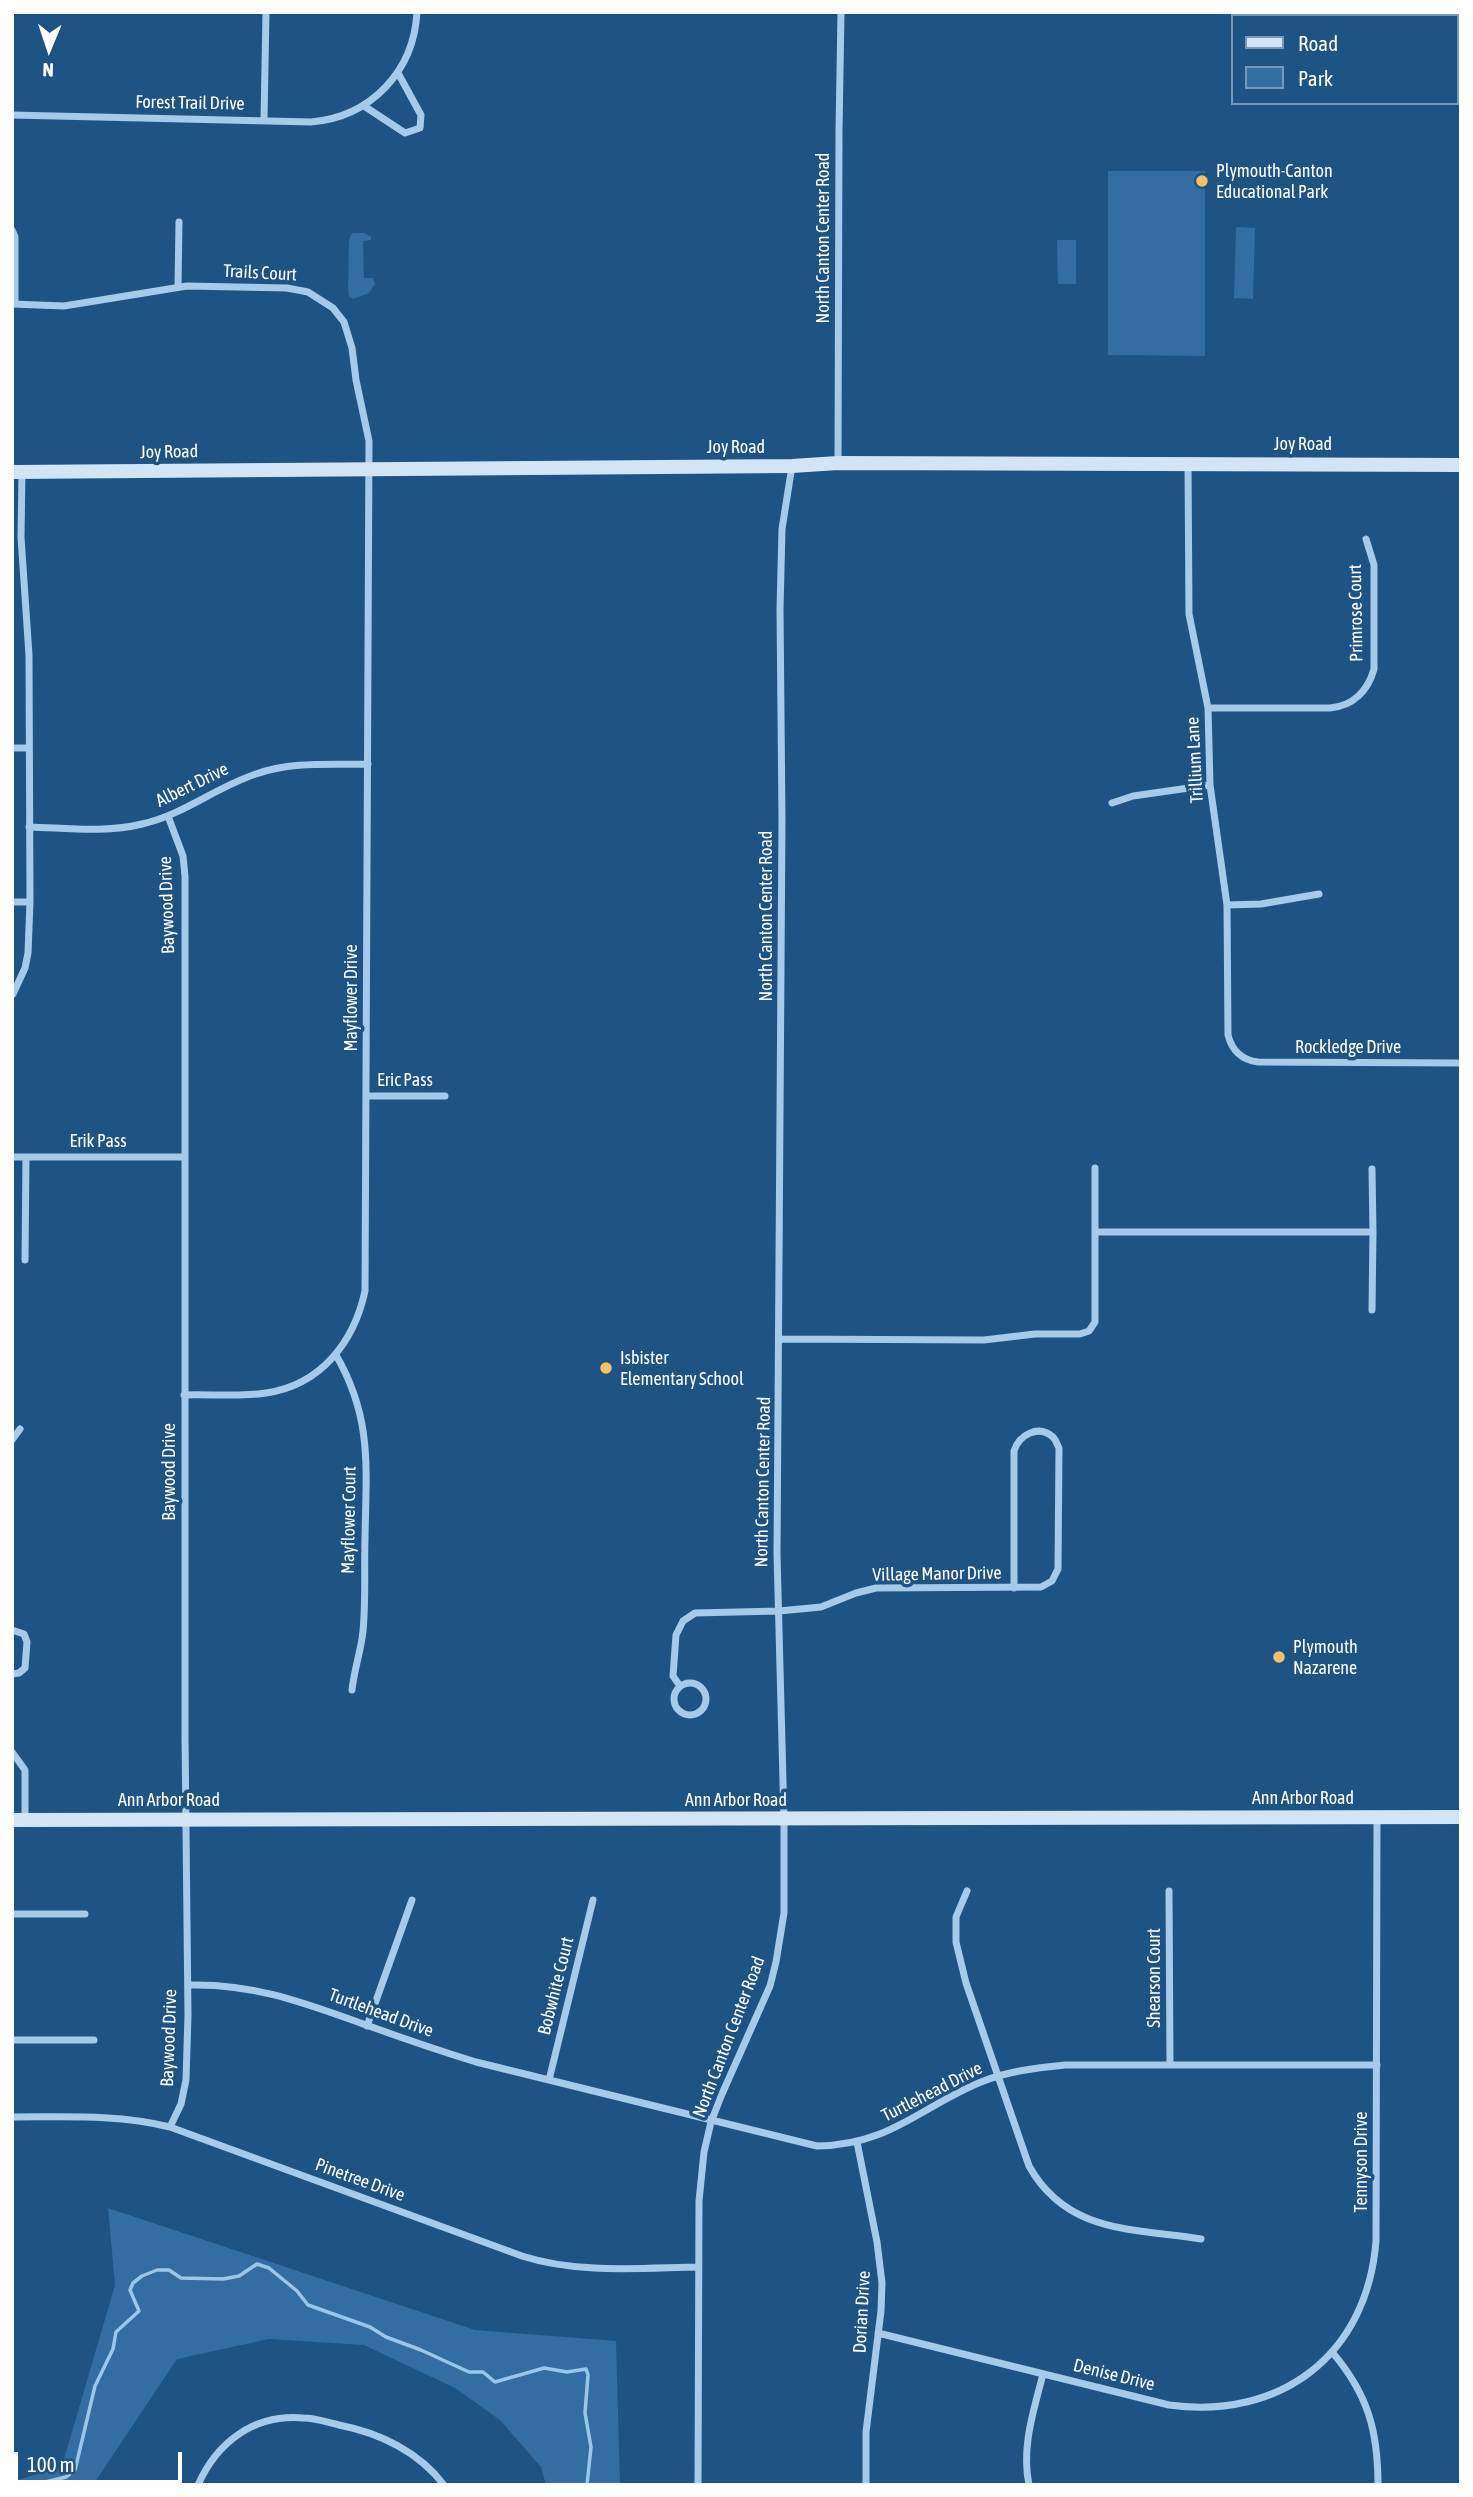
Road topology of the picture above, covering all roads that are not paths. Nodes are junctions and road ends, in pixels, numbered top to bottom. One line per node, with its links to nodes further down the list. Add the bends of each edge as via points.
1 (266, 12): 7 (street)
2 (417, 12): 4 (street, Forest Trail Drive, via 413,42)
3 (841, 12): 12 (street, North Canton Center Road)
4 (398, 73): 5 (street, Forest Trail Drive); 5 (street, via 421,115 419,128 405,133)
5 (364, 106): 7 (street, Forest Trail Drive, via 318,121)
6 (12, 114): 7 (street, Forest Trail Drive)
7 (264, 120)
8 (179, 222): 10 (street)
9 (12, 230): 11 (street)
10 (178, 287): 11 (street, Trails Court, via 64,306); 16 (street, Trails Court, via 296,289 333,307 343,319 352,348 369,441)
11 (13, 304)
12 (838, 463): 13 (street, Joy Road); 15 (street, Joy Road)
13 (1188, 463): 14 (street, Joy Road); 19 (street, Trillium Lane, via 1189,614)
14 (1461, 464)
15 (792, 466): 16 (street, Joy Road); 45 (street, North Canton Center Road, via 782,528 780,602)
16 (368, 470): 17 (street, Joy Road); 22 (street, Mayflower Drive)
17 (17, 472): 21 (street, via 29,655)
18 (1366, 540): 19 (street, Primrose Court, via 1374,565 1374,669 1361,695 1344,706 1330,708)
19 (1208, 708): 23 (street, Trillium Lane)
20 (12, 748): 21 (street)
21 (29, 748): 26 (street)
22 (368, 764): 25 (street, Albert Drive, via 270,769); 34 (street, Mayflower Drive)
23 (1210, 785): 24 (street); 30 (street, Trillium Lane)
24 (1112, 803)
25 (168, 816): 26 (street, Albert Drive, via 123,828); 38 (street, Baywood Drive, via 181,849 185,876)
26 (29, 827): 29 (street)
27 (1319, 894): 30 (street)
28 (12, 902): 29 (street)
29 (30, 902): 31 (street, via 28,953)
30 (1227, 905): 32 (street, Trillium Lane, via 1228,1035)
31 (13, 995)
32 (1238, 1054): 33 (street, Rockledge Drive, via 1258,1062)
33 (1461, 1063)
34 (366, 1096): 35 (street, Eric Pass); 46 (street, Mayflower Drive, via 365,1291 355,1325)
35 (445, 1096)
36 (12, 1157): 37 (street, Erik Pass)
37 (26, 1157): 38 (street, Erik Pass); 43 (street)
38 (184, 1157): 47 (street, Baywood Drive)
39 (1095, 1168): 41 (street)
40 (1372, 1169): 42 (street)
41 (1094, 1232): 42 (street); 45 (street, via 1095,1322 1085,1333 984,1340)
42 (1373, 1232): 44 (street)
43 (25, 1260)
44 (1372, 1310)
45 (780, 1339): 51 (street, North Canton Center Road)
46 (336, 1355): 47 (street, Mayflower Drive, via 310,1377 278,1391); 55 (street, Mayflower Court, via 356,1395 365,1438 363,1633)
47 (184, 1395): 61 (street, Baywood Drive)
48 (20, 1429): 49 (street)
49 (12, 1440)
50 (1014, 1588): 50 (street, Village Manor Drive, via 1048,1584 1058,1569 1059,1448 1052,1437 1041,1432 1024,1436 1014,1451); 51 (street, Village Manor Drive, via 876,1588 821,1607)
51 (779, 1611): 54 (street, Village Manor Drive, via 702,1611 688,1617 680,1625 673,1653 673,1676); 59 (street, North Canton Center Road)
52 (12, 1630): 53 (street, via 26,1637 27,1652 25,1668)
53 (12, 1674)
54 (680, 1686): 54 (street, via 674,1695 677,1709 691,1716 701,1712 706,1702 702,1689 690,1683)
55 (352, 1689)
56 (12, 1752): 60 (street, via 25,1770)
57 (1377, 1817): 58 (street, Ann Arbor Road); 59 (street, Ann Arbor Road); 73 (street, Tennyson Drive)
58 (1461, 1817)
59 (784, 1819): 61 (street, Ann Arbor Road); 77 (street, North Canton Center Road, via 784,1913 776,1962)
60 (19, 1820): 61 (street, Ann Arbor Road)
61 (187, 1820): 68 (street, Baywood Drive)
62 (967, 1891): 74 (street, via 956,1917 956,1942)
63 (1170, 1891): 72 (street, Shearson Court)
64 (412, 1900): 69 (street)
65 (593, 1900): 75 (street, Bobwhite Court)
66 (12, 1913): 67 (street)
67 (85, 1914)
68 (188, 1984): 69 (street, Turtlehead Drive, via 271,1992); 78 (street, Baywood Drive, via 186,2080)
69 (367, 2026): 75 (street, Turtlehead Drive, via 427,2048)
70 (12, 2040): 71 (street)
71 (94, 2040)
72 (1170, 2065): 73 (street, Turtlehead Drive); 74 (street, Turtlehead Drive, via 1065,2065)
73 (1377, 2065): 83 (street, Tennyson Drive, via 1375,2264 1361,2309)
74 (998, 2076): 79 (street, Turtlehead Drive, via 891,2131); 80 (street, via 1029,2166 1058,2204 1101,2224)
75 (550, 2080): 77 (street, Turtlehead Drive)
76 (12, 2117): 78 (street, Pinetree Drive, via 116,2117)
77 (711, 2122): 79 (street, Turtlehead Drive, via 806,2145); 81 (street, North Canton Center Road, via 699,2183)
78 (170, 2127): 81 (street, Pinetree Drive, via 536,2261 581,2268)
79 (857, 2142): 82 (street, Dorian Drive, via 881,2265)
80 (1201, 2239)
81 (698, 2267): 87 (street, North Canton Center Road)
82 (878, 2333): 84 (street, Denise Drive); 88 (street, Dorian Drive, via 866,2432)
83 (1332, 2352): 84 (street, Denise Drive, via 1285,2389 1216,2408 1169,2405); 90 (street, via 1369,2412)
84 (1044, 2374): 89 (street, via 1027,2445)
85 (198, 2485): 86 (street, via 228,2440 257,2424 286,2417 352,2427 388,2440 424,2464)
86 (444, 2485)
87 (698, 2485)
88 (866, 2485)
89 (1029, 2485)
90 (1378, 2485)

